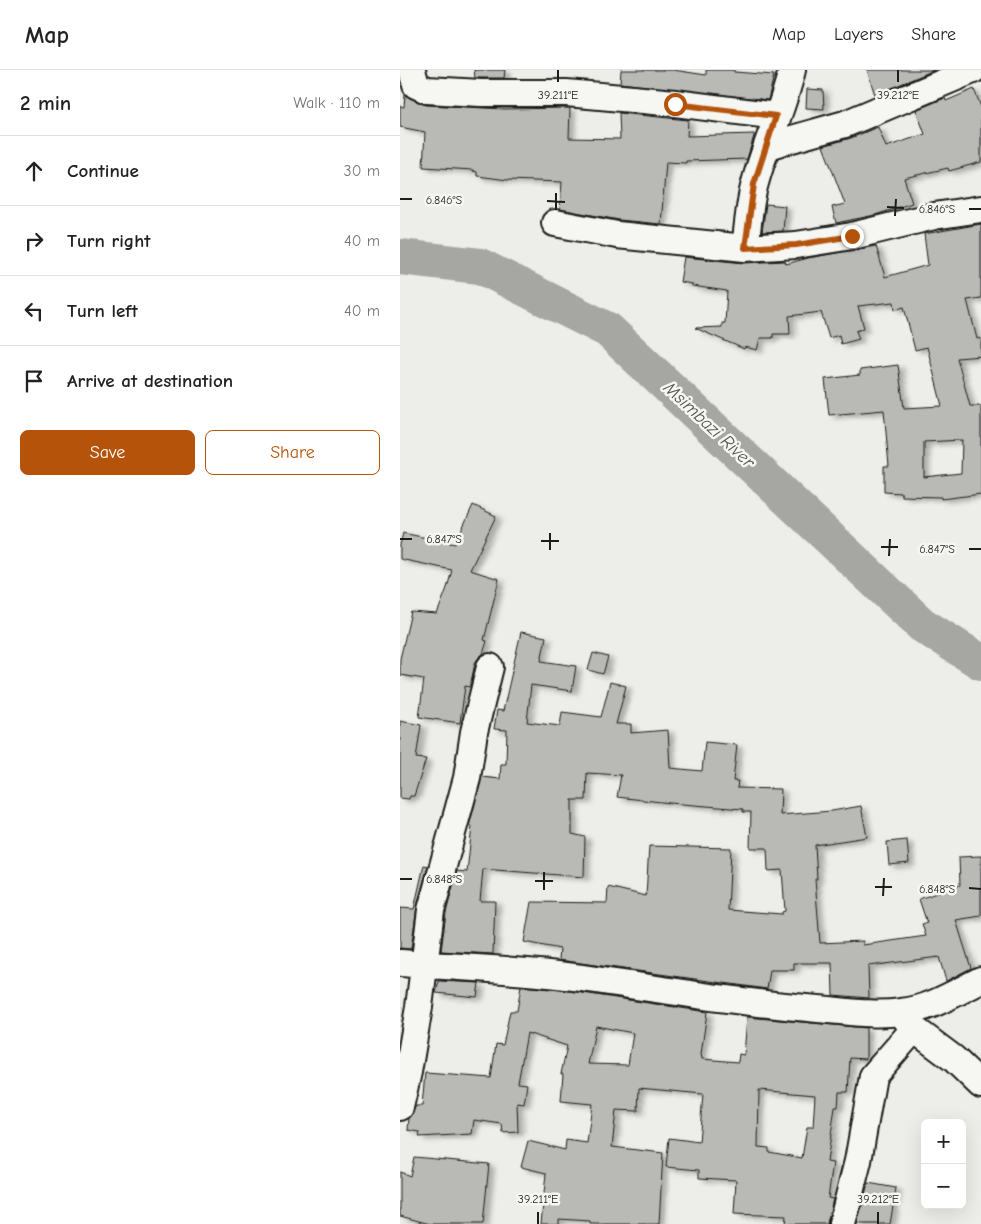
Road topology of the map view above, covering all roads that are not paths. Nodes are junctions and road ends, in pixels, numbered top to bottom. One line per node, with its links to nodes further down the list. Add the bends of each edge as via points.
1 (412, 70): 4 (street, via 416,85 427,90 566,93)
2 (792, 70): 4 (street, via 787,93)
3 (973, 70): 5 (street, via 845,124)
4 (776, 116): 5 (street)
5 (767, 146): 8 (street, via 754,184)
6 (981, 209): 8 (street, via 934,216 852,236 796,245)
7 (555, 223): 8 (street, via 617,235)
8 (745, 248)
9 (490, 667): 10 (street, via 467,778)
10 (412, 964): 12 (street, via 527,971 674,993 872,1014); 14 (street, via 413,1044)
11 (981, 980): 12 (street, via 926,1007)
12 (907, 1021): 13 (street); 15 (street, via 873,1076 858,1161)
13 (981, 1085)
14 (400, 1107)
15 (842, 1224)

